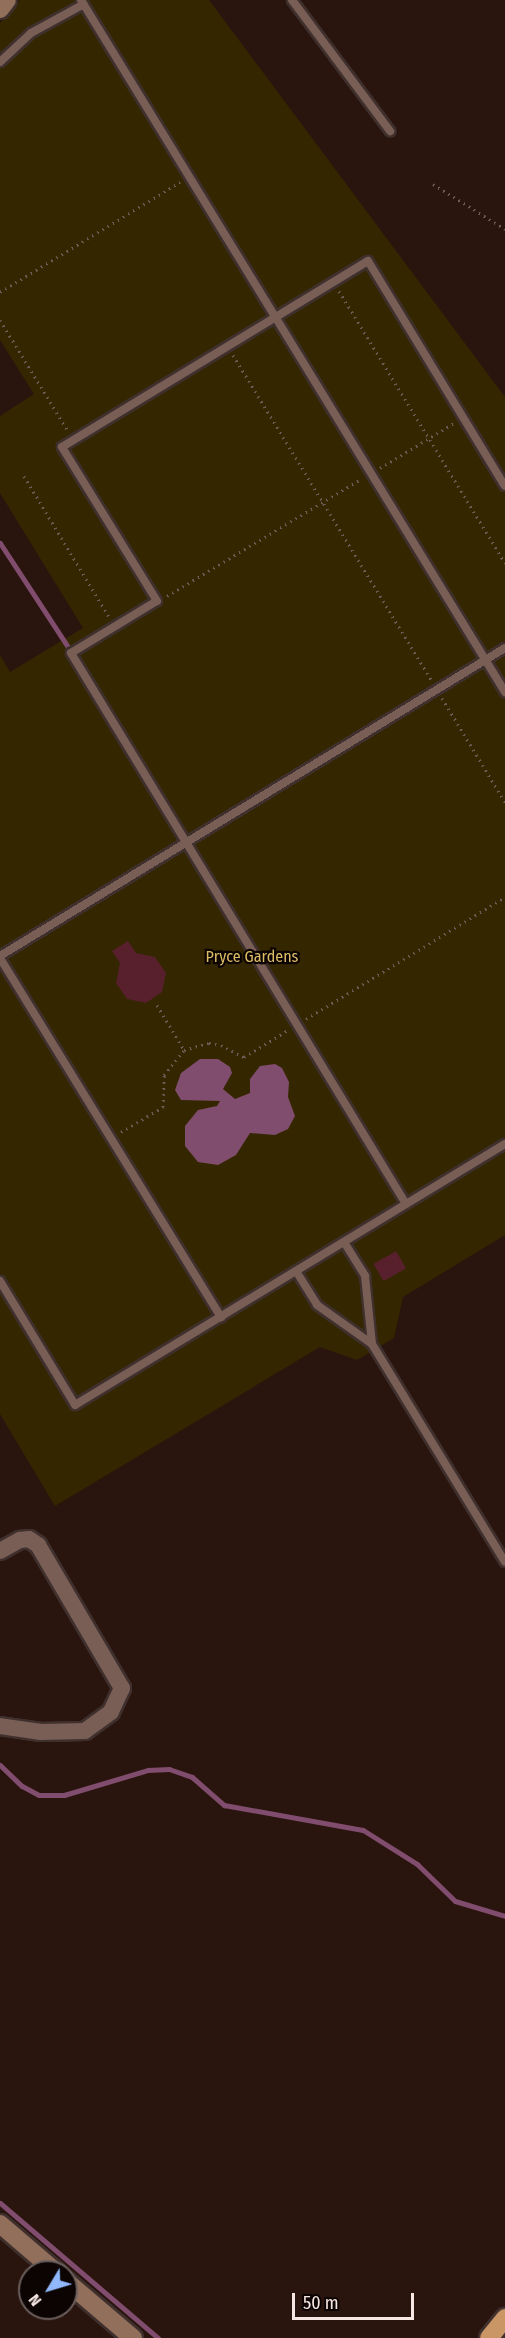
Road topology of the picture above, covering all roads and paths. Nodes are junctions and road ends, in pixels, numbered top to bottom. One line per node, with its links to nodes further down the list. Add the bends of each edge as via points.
1 (7, 0): 4 (street)
2 (292, 0): 6 (lane)
3 (82, 2): 5 (lane, via 31,33); 7 (lane)
4 (0, 9)
5 (0, 62)
6 (390, 131)
7 (189, 177): 11 (path); 12 (lane)
8 (433, 184): 9 (path)
9 (505, 229)
10 (334, 282): 12 (lane); 15 (lane, via 368,261); 16 (path)
11 (0, 292)
12 (276, 318): 14 (lane); 18 (lane)
13 (0, 320): 17 (path)
14 (228, 347): 17 (lane); 21 (path)
15 (463, 417): 16 (path); 20 (lane)
16 (429, 438): 18 (path); 22 (path)
17 (74, 440): 23 (lane, via 62,447)
18 (371, 473): 21 (path); 26 (lane)
19 (24, 476): 24 (path)
20 (505, 486)
21 (323, 502): 23 (path); 27 (path)
22 (505, 563)
23 (157, 602): 24 (lane)
24 (115, 626): 30 (lane, via 71,653)
25 (505, 648): 26 (lane)
26 (485, 660): 27 (lane); 28 (lane)
27 (436, 689): 29 (path); 30 (lane)
28 (505, 692)
29 (505, 802)
30 (186, 842): 32 (lane); 34 (lane)
31 (505, 897): 34 (path)
32 (0, 957): 36 (lane)
33 (157, 1005): 35 (path)
34 (297, 1024): 35 (path, via 244,1057 208,1043); 38 (lane)
35 (184, 1050): 36 (path, via 164,1075 163,1107)
36 (111, 1138): 42 (lane)
37 (505, 1144): 38 (lane)
38 (406, 1204): 39 (lane)
39 (344, 1242): 40 (lane); 43 (lane, via 365,1276)
40 (296, 1271): 42 (lane); 43 (lane, via 317,1305)
41 (0, 1281): 42 (lane, via 75,1406)
42 (221, 1317)
43 (372, 1344): 45 (lane)
44 (0, 1551): 46 (street, via 20,1540 29,1539 38,1545 122,1688 111,1712 84,1731 50,1732)
45 (505, 1562)
46 (0, 1726)
47 (0, 2223): 48 (street)
48 (42, 2260)
49 (78, 2291): 51 (street)
50 (505, 2318): 52 (highway)
51 (133, 2338)
52 (489, 2338)

